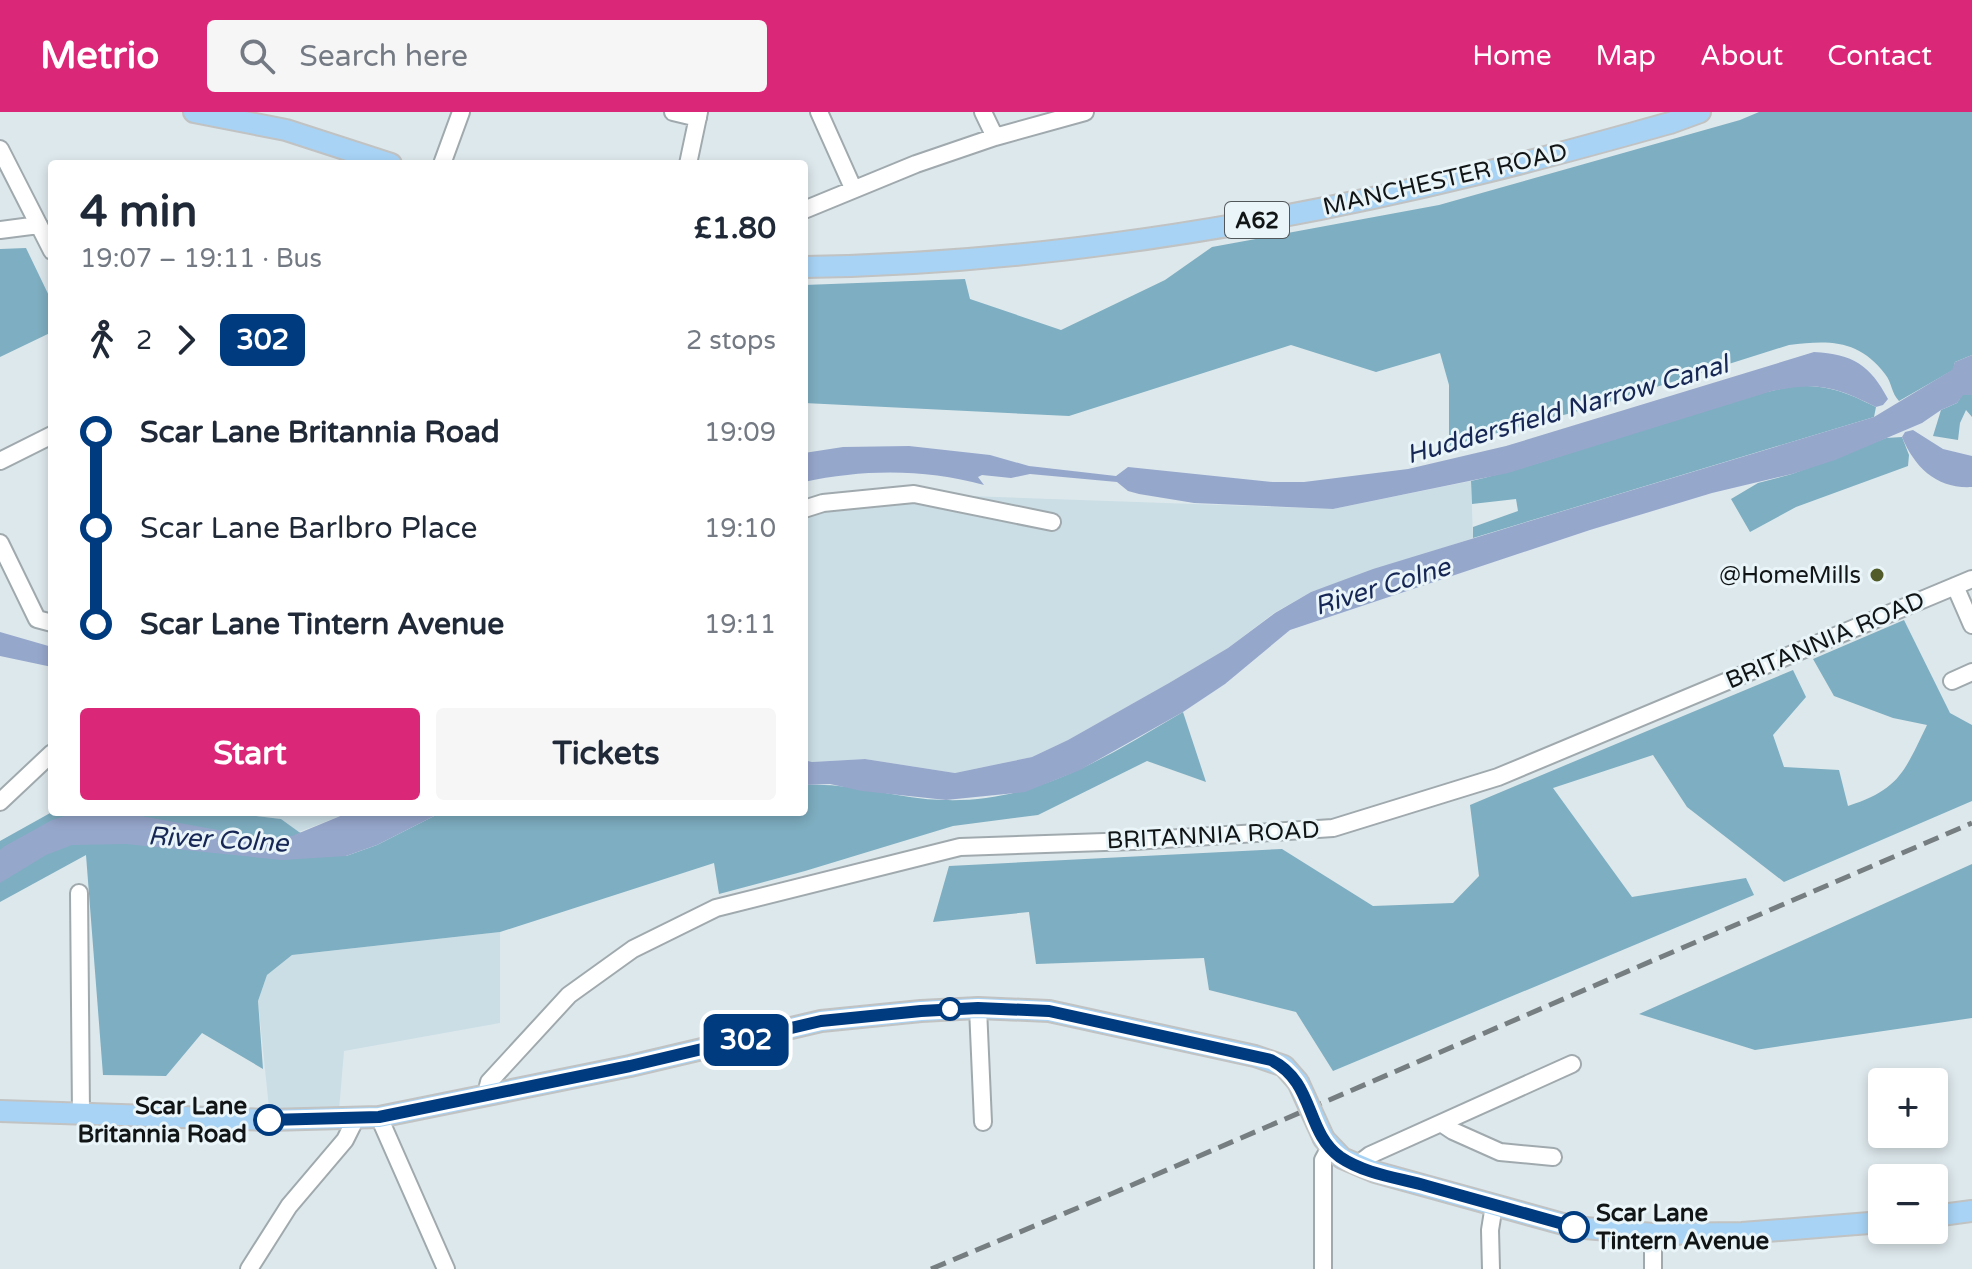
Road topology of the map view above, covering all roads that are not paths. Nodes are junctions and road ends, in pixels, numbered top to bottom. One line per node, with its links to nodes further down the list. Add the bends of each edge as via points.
1 (194, 112): 11 (main road, via 286,130)
2 (673, 112): 8 (street)
3 (819, 112): 14 (street)
4 (983, 112): 9 (street)
5 (1085, 112): 9 (street)
6 (1700, 112): 19 (main road, MANCHESTER ROAD / A62, via 1492,171 1319,209 989,258)
7 (459, 113): 12 (street)
8 (698, 115): 13 (street)
9 (995, 137): 14 (street)
10 (0, 149): 16 (street)
11 (379, 160)
12 (443, 160)
13 (689, 160)
14 (853, 188): 15 (street)
15 (808, 208)
16 (39, 225): 17 (street); 18 (street)
17 (0, 230)
18 (48, 243)
19 (808, 267)
20 (48, 437): 21 (street)
21 (0, 461)
22 (808, 508): 23 (street, via 914,494)
23 (1052, 522)
24 (0, 543): 27 (street, via 37,619)
25 (1972, 579): 26 (street, BRITANNIA ROAD)
26 (1955, 586): 28 (street); 37 (street, BRITANNIA ROAD, via 1498,777 1333,828 960,847 716,908 633,949 569,995 489,1082)
27 (48, 622)
28 (1972, 625)
29 (1972, 672): 30 (street)
30 (1952, 681)
31 (45, 762): 32 (street); 33 (street)
32 (0, 788)
33 (0, 802)
34 (79, 893): 39 (street)
35 (978, 1008): 37 (main road, via 821,1021); 42 (street); 44 (main road, bridge, via 1049,1011 1271,1060 1298,1082)
36 (1572, 1064): 43 (street)
37 (486, 1094): 40 (main road)
38 (0, 1111): 39 (main road)
39 (81, 1113): 41 (main road)
40 (379, 1117): 41 (main road); 53 (street)
41 (356, 1118): 52 (street)
42 (983, 1122)
43 (1441, 1123): 45 (street, via 1500,1152); 46 (street)
44 (1327, 1143): 46 (main road); 54 (street)
45 (1553, 1157)
46 (1357, 1165): 47 (main road)
47 (1494, 1205): 51 (main road, via 1574,1227); 55 (street)
48 (1972, 1211): 49 (main road)
49 (1948, 1214)
50 (1868, 1223): 51 (main road)
51 (1653, 1234): 56 (street)
52 (249, 1269)
53 (446, 1269)
54 (1323, 1269)
55 (1491, 1269)
56 (1653, 1269)

